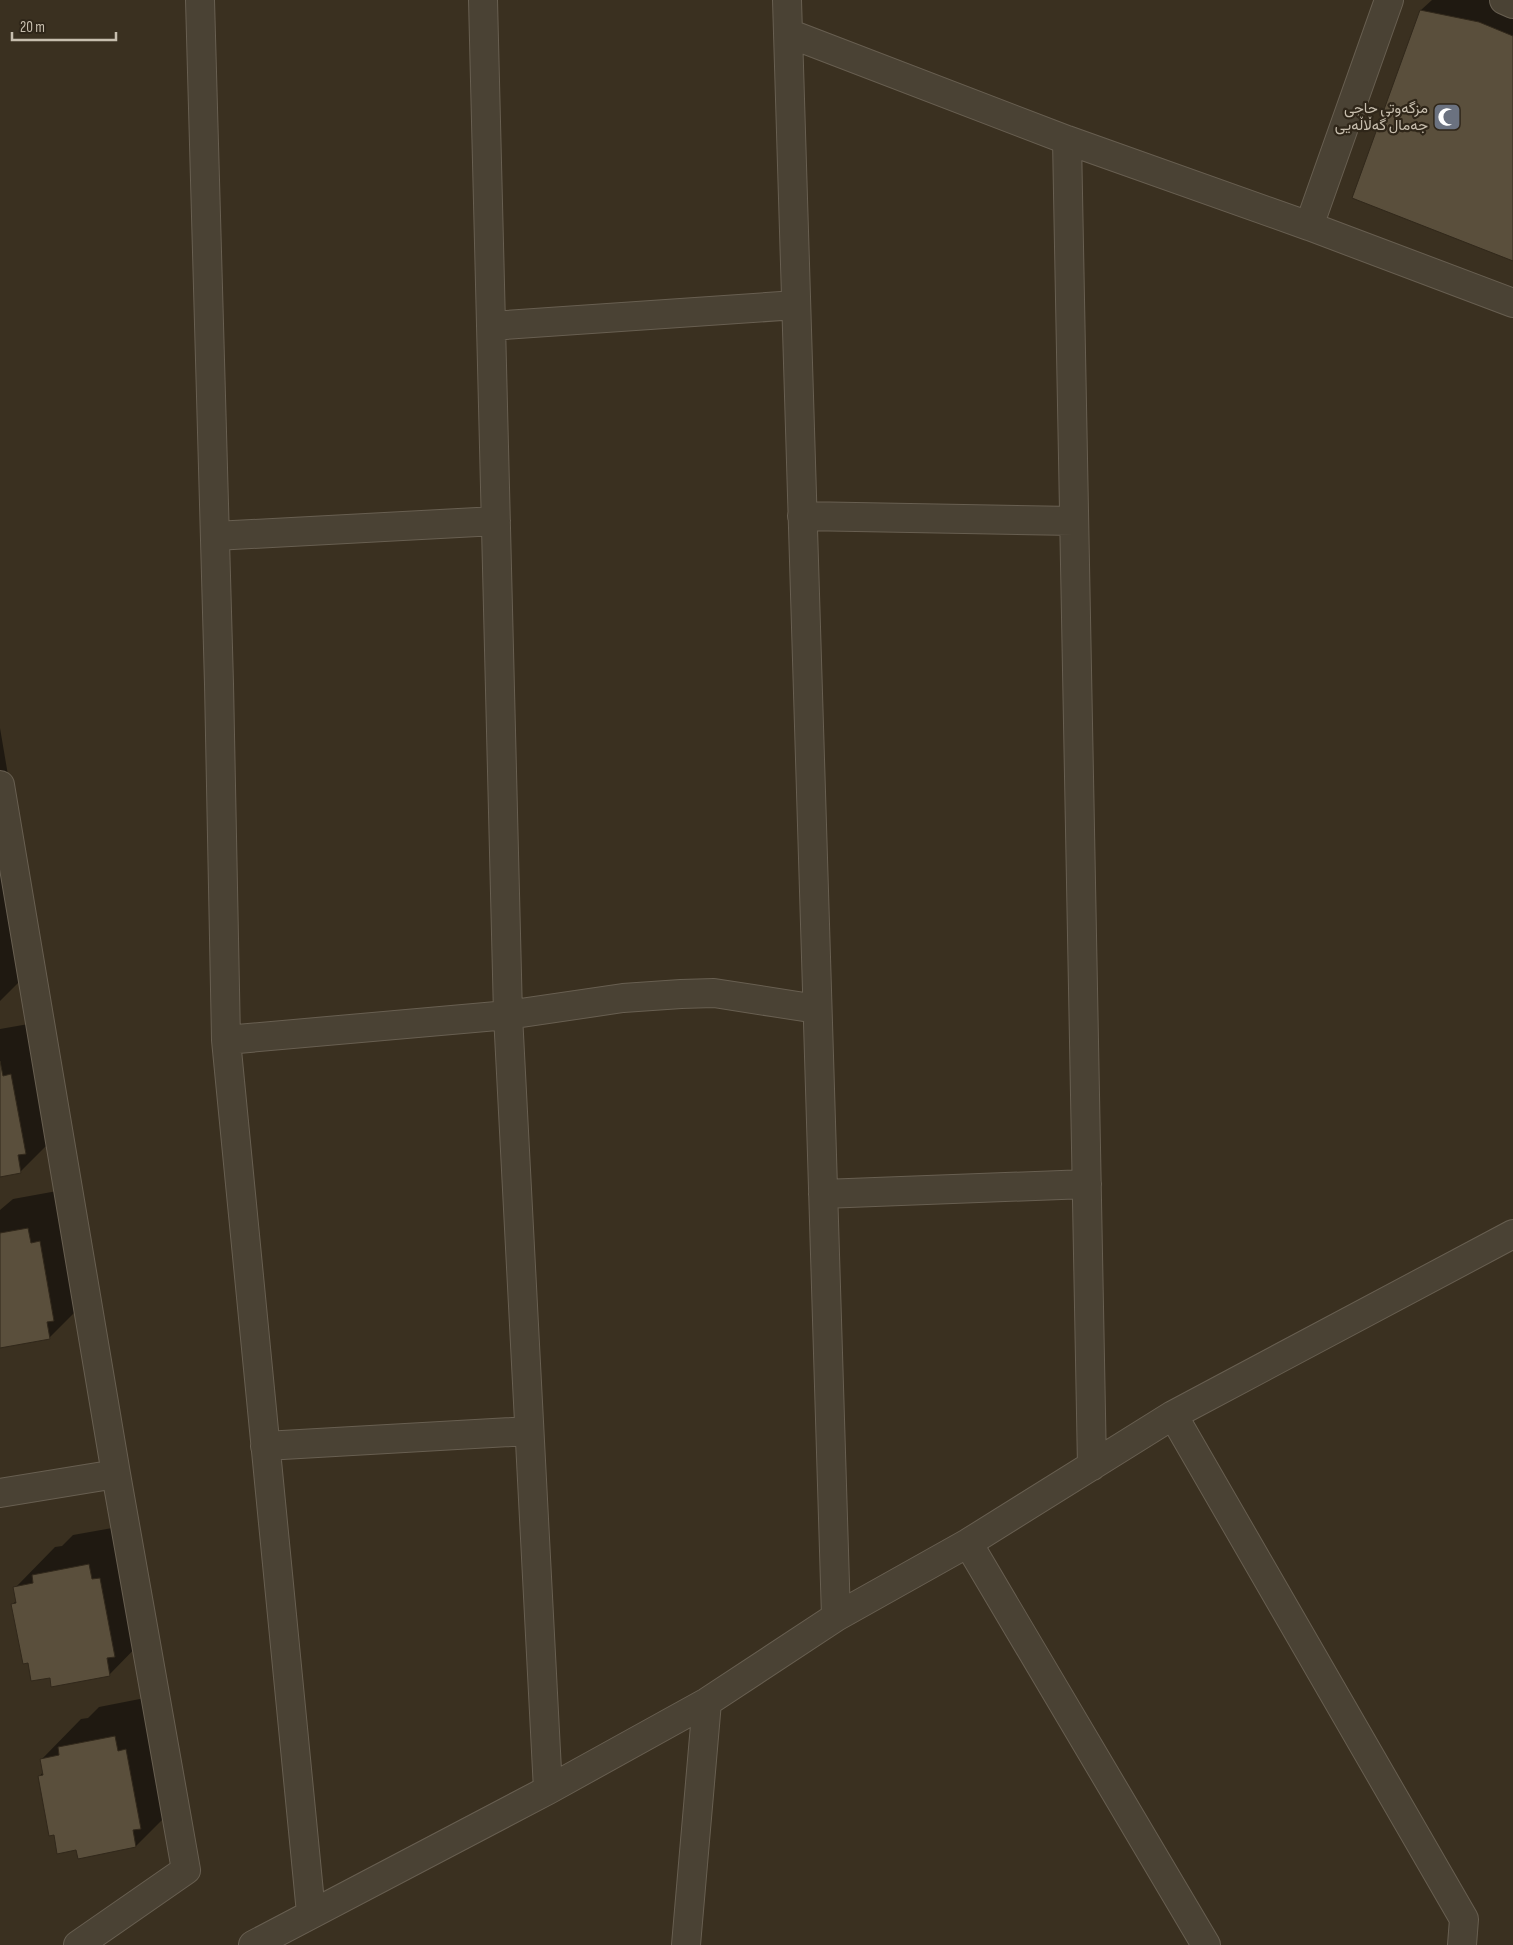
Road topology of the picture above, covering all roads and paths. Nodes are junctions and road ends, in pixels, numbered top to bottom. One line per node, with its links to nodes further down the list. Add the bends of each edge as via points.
1 (200, 0): 16 (street)
2 (483, 0): 12 (street)
3 (787, 0): 7 (street)
4 (1389, 0): 9 (street)
5 (1504, 0): 6 (street)
6 (1513, 4)
7 (788, 33): 8 (street); 11 (street)
8 (1067, 140): 9 (street); 15 (street)
9 (1309, 226): 10 (street)
10 (1513, 303)
11 (796, 305): 12 (street); 13 (street)
12 (491, 326): 14 (street)
13 (802, 516): 15 (street); 18 (street)
14 (496, 521): 16 (street); 19 (street)
15 (1074, 521): 21 (street)
16 (215, 536): 20 (street)
17 (0, 785): 28 (street)
18 (817, 1009): 19 (street, via 714,993 623,998); 22 (street)
19 (508, 1015): 20 (street); 25 (street)
20 (226, 1040): 26 (street)
21 (1087, 1184): 22 (street); 27 (street)
22 (822, 1194): 31 (street)
23 (1513, 1234): 24 (street)
24 (1173, 1415): 27 (street); 39 (street, via 1464,1919)
25 (530, 1431): 26 (street); 33 (street)
26 (265, 1446): 34 (street)
27 (1092, 1466): 30 (street)
28 (116, 1474): 29 (street); 36 (street, via 186,1870)
29 (0, 1493)
30 (968, 1543): 31 (street); 38 (street)
31 (836, 1617): 32 (street)
32 (707, 1702): 33 (street); 37 (street)
33 (548, 1790): 34 (street)
34 (311, 1913): 35 (street)
35 (256, 1944)
36 (78, 1945)
37 (686, 1945)
38 (1206, 1945)
39 (1462, 1945)

